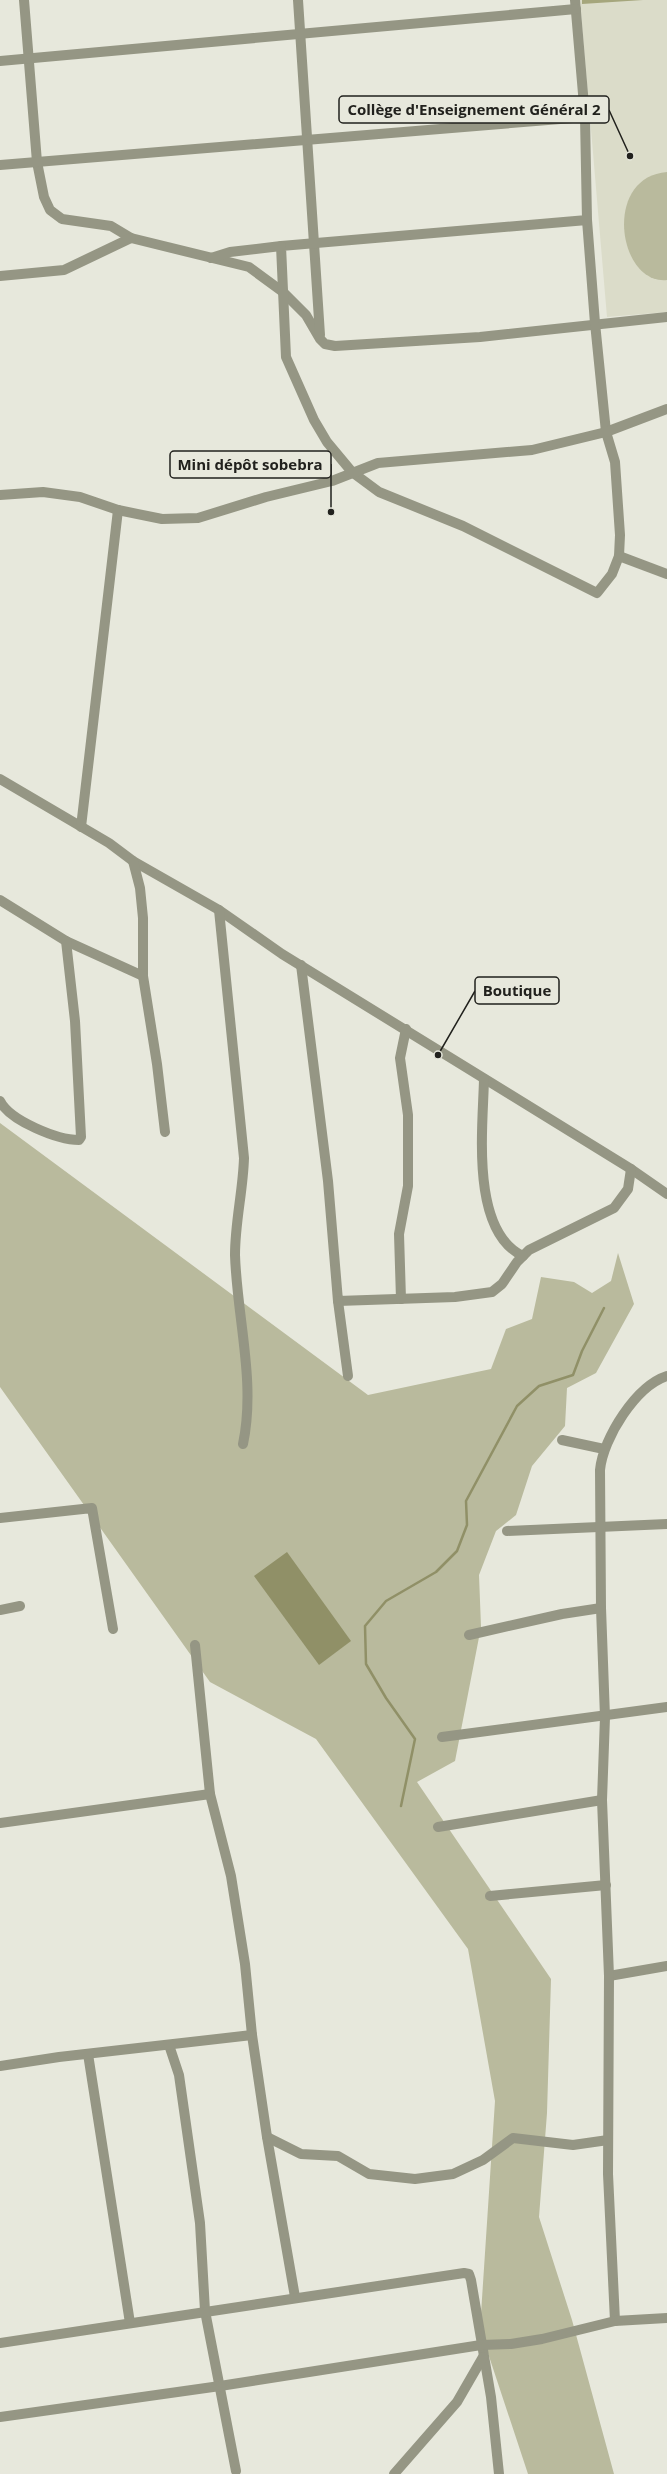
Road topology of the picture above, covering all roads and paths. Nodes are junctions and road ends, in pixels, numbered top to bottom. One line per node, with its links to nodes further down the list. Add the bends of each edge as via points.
1 (24, 0): 5 (street)
2 (298, 0): 4 (street)
3 (575, 5): 4 (street); 7 (street)
4 (301, 35): 5 (street); 8 (street)
5 (30, 58): 6 (street); 9 (street)
6 (0, 61)
7 (585, 117): 8 (street); 11 (street)
8 (306, 142): 9 (street); 13 (street)
9 (37, 162): 10 (street); 12 (street, via 44,197 50,210 62,219 73,222 111,226)
10 (0, 165)
11 (587, 220): 13 (street); 19 (street)
12 (131, 238): 15 (street); 16 (street, via 64,270)
13 (314, 243): 14 (street); 20 (street)
14 (281, 246): 15 (street, via 230,252); 17 (street)
15 (211, 258): 17 (street, via 249,267)
16 (0, 276)
17 (283, 292): 20 (street, via 306,315); 23 (street, via 285,346 290,366 314,420 327,442)
18 (667, 317): 19 (street)
19 (595, 323): 20 (street, via 480,337 379,344 335,346 325,344); 22 (street)
20 (320, 339)
21 (667, 409): 22 (street)
22 (606, 432): 23 (street, via 532,450 378,464); 26 (street, via 615,462)
23 (352, 472): 25 (street, via 332,481 266,497 198,518 162,518); 26 (street, via 379,492 462,526 597,593 612,574)
24 (0, 495): 25 (street, via 51,493 80,497)
25 (118, 510): 29 (street)
26 (619, 556): 27 (street)
27 (667, 574)
28 (0, 779): 29 (street)
29 (81, 827): 30 (street)
30 (133, 860): 32 (street); 35 (street, via 140,888 143,918)
31 (0, 900): 33 (street)
32 (219, 910): 34 (street); 48 (street, via 244,1158 236,1224 243,1351 249,1395)
33 (66, 941): 35 (street); 38 (street, via 75,1021 81,1137 79,1140 59,1138 28,1123)
34 (301, 965): 36 (street); 44 (street, via 328,1181)
35 (143, 976): 39 (street)
36 (406, 1029): 37 (street); 43 (street, via 400,1058 408,1115 408,1186 399,1234)
37 (484, 1079): 40 (street); 42 (street, via 484,1171 487,1203 490,1216 503,1241)
38 (0, 1101)
39 (165, 1132)
40 (631, 1169): 41 (street); 42 (street, via 628,1189 614,1208 545,1240)
41 (667, 1194)
42 (522, 1256): 43 (street, via 502,1284 492,1292 455,1297)
43 (400, 1299): 44 (street)
44 (338, 1301): 45 (street)
45 (348, 1376)
46 (667, 1376): 49 (street, via 651,1384 627,1410)
47 (562, 1440): 49 (street)
48 (243, 1444)
49 (604, 1449): 52 (street, via 600,1470)
50 (0, 1518): 57 (street, via 92,1508)
51 (667, 1524): 52 (street)
52 (600, 1527): 53 (street); 55 (street)
53 (507, 1531)
54 (20, 1606): 56 (street)
55 (601, 1608): 58 (street); 61 (street)
56 (0, 1610)
57 (112, 1629)
58 (469, 1635)
59 (195, 1644): 63 (street)
60 (667, 1707): 61 (street)
61 (605, 1717): 62 (street); 64 (street)
62 (442, 1737)
63 (210, 1794): 65 (street); 71 (street, via 231,1876 245,1964)
64 (602, 1800): 66 (street); 67 (street)
65 (0, 1823)
66 (438, 1827)
67 (606, 1885): 68 (street); 70 (street)
68 (490, 1896)
69 (667, 1966): 70 (street)
70 (609, 1976): 76 (street)
71 (252, 2035): 72 (street); 75 (street)
72 (169, 2045): 73 (street); 78 (street, via 179,2075 200,2223)
73 (88, 2054): 74 (street); 81 (street)
74 (0, 2066)
75 (267, 2137): 76 (street, via 301,2154 338,2156 368,2174 415,2179 453,2174 482,2160 513,2138 573,2145); 77 (street)
76 (608, 2140): 80 (street)
77 (295, 2297): 78 (street); 83 (street, via 469,2274)
78 (205, 2311): 81 (street); 85 (street)
79 (667, 2318): 80 (street)
80 (615, 2321): 83 (street, via 542,2339 510,2344)
81 (130, 2323): 82 (street)
82 (0, 2343)
83 (481, 2344): 84 (street); 85 (street)
84 (484, 2357): 88 (street, via 457,2402); 89 (street)
85 (220, 2386): 86 (street); 87 (street)
86 (0, 2417)
87 (236, 2471)
88 (394, 2474)
89 (499, 2474)

